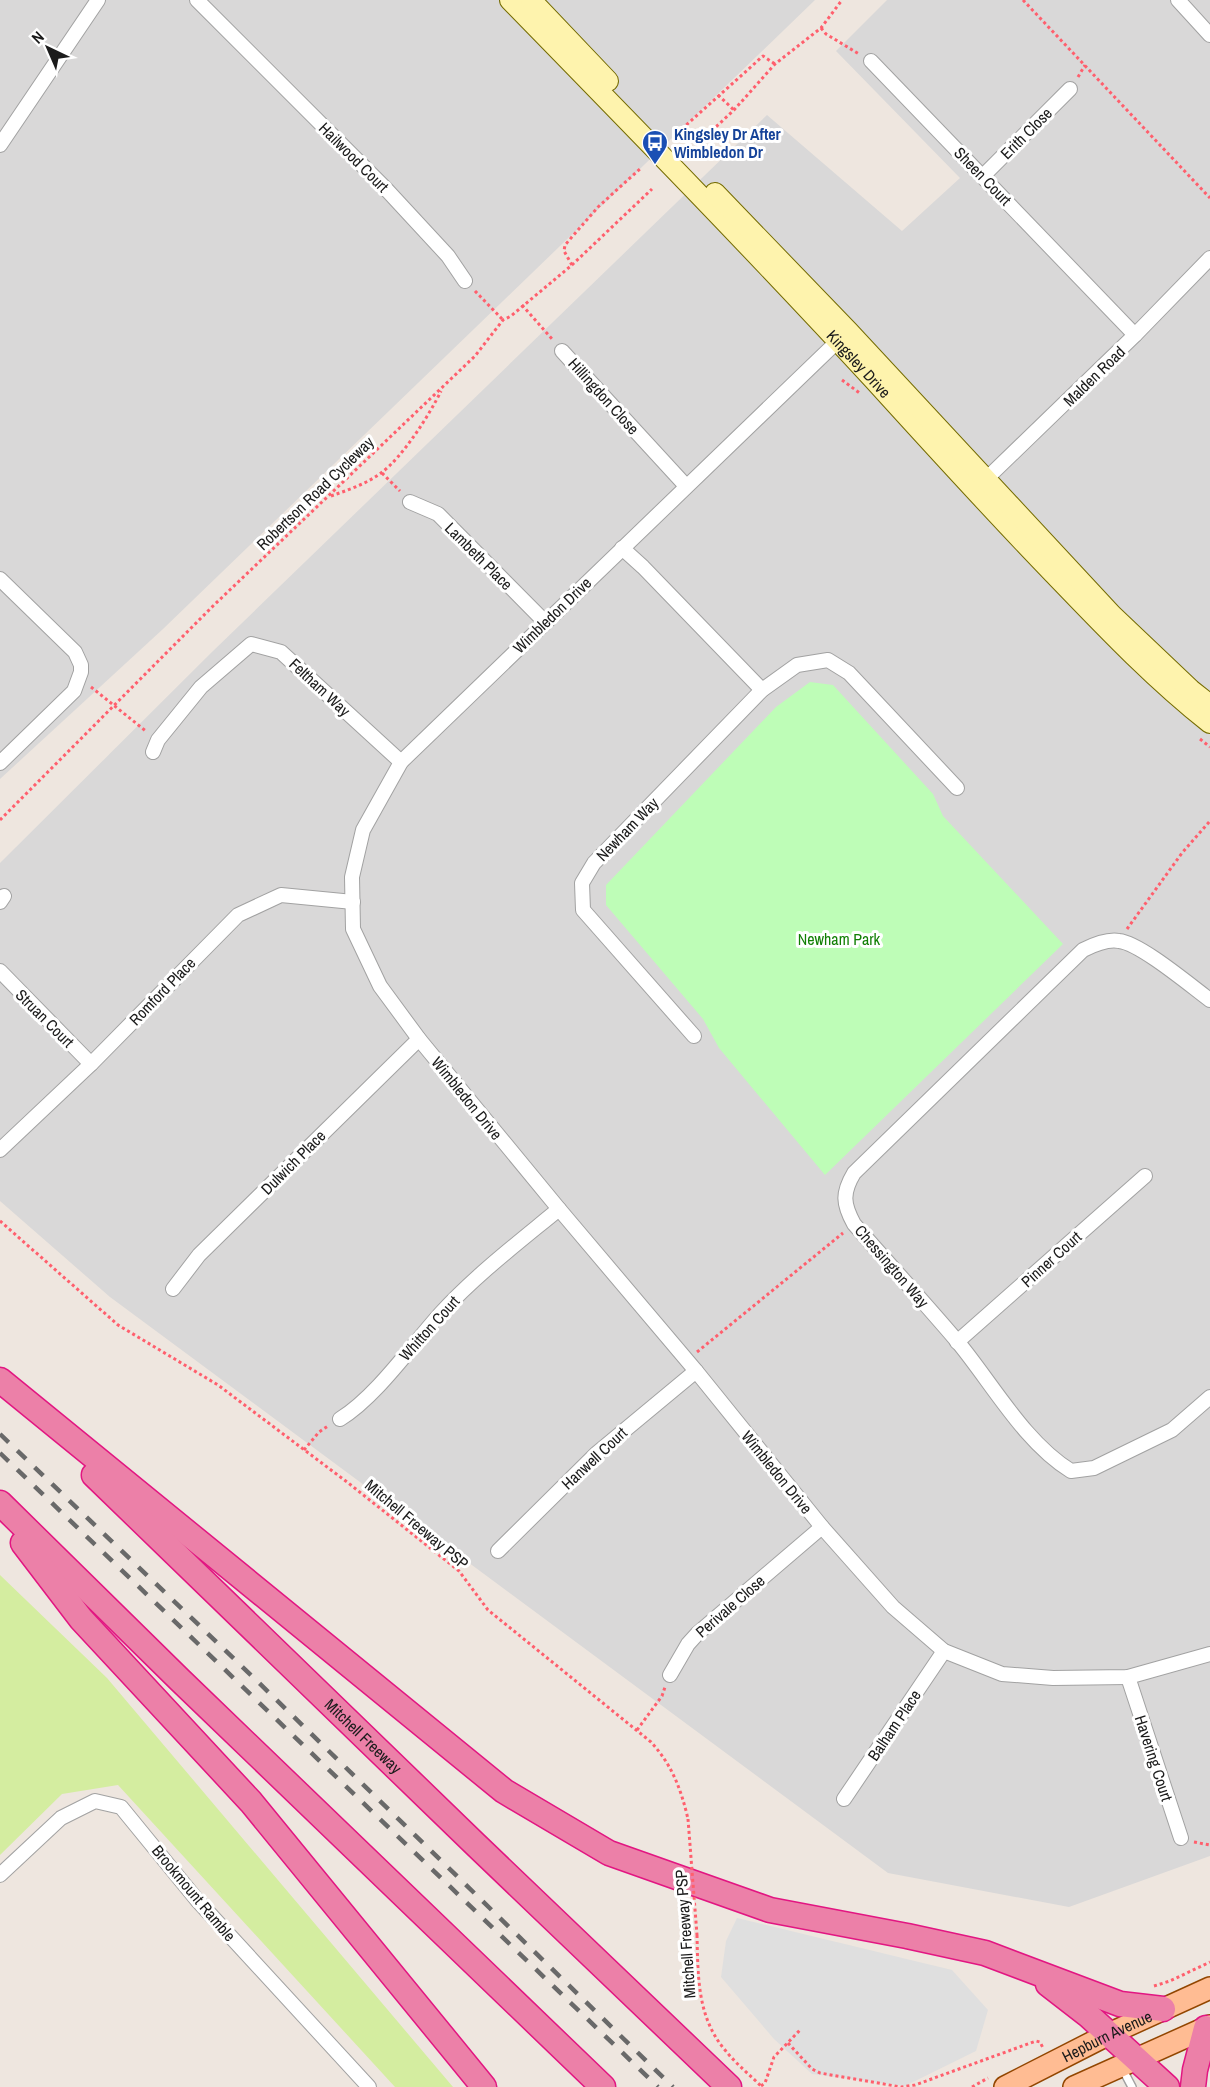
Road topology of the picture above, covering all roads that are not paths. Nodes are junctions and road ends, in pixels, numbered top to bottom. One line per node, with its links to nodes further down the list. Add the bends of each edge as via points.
1 (98, 0): 9 (street)
2 (197, 0): 12 (street, Hailwood Court, via 386,189 448,256)
3 (510, 0): 14 (main road, Kingsley Drive)
4 (531, 0): 14 (main road, Kingsley Drive)
5 (1178, 0): 6 (street)
6 (1210, 35)
7 (871, 61): 10 (street, Sheen Court)
8 (1070, 89): 10 (street, Erith Close)
9 (0, 145)
10 (983, 176): 13 (street, Sheen Court)
11 (1210, 258): 13 (street, Malden Road)
12 (465, 281)
13 (1135, 335): 16 (street, Malden Road)
14 (843, 336): 16 (main road, Kingsley Drive); 17 (street, Wimbledon Drive)
15 (562, 351): 17 (street, Hillingdon Close)
16 (980, 485): 23 (main road, Kingsley Drive); 24 (main road, Kingsley Drive, via 1112,635)
17 (686, 486): 19 (street, Wimbledon Drive)
18 (410, 502): 21 (street, Lambeth Place, via 438,514)
19 (622, 548): 21 (street, Wimbledon Drive); 22 (street)
20 (0, 579): 27 (street, via 75,652 81,665 74,691)
21 (545, 622): 26 (street, Wimbledon Drive)
22 (762, 690): 28 (street, Newham Way, via 796,665 828,660 849,673); 32 (street, Newham Way, via 594,863 582,883 583,910)
23 (1210, 705)
24 (1210, 723)
25 (155, 746): 26 (street, Feltham Way, via 201,687 251,644 281,652)
26 (400, 762): 29 (street, Wimbledon Drive, via 363,830 352,876)
27 (0, 763)
28 (957, 788)
29 (352, 902): 33 (street, Wimbledon Drive, via 353,929 380,986); 34 (street, Romford Place, via 281,895 238,915)
30 (0, 971): 34 (street, Struan Court)
31 (1210, 1000): 39 (street, Chessington Way, via 1146,953 1119,941 1092,945 1073,959 854,1173 844,1200 854,1224)
32 (694, 1036)
33 (419, 1039): 37 (street, Wimbledon Drive); 38 (street, Dulwich Place, via 199,1255)
34 (91, 1064): 35 (street, Romford Place)
35 (0, 1150)
36 (1145, 1176): 39 (street, Pinner Court)
37 (559, 1209): 40 (street, Wimbledon Drive); 43 (street, Whitton Court, via 471,1283 372,1392)
38 (173, 1289)
39 (957, 1342): 42 (street, Chessington Way, via 1048,1454 1071,1471 1094,1468 1172,1430)
40 (692, 1365): 46 (street, Wimbledon Drive); 47 (street, Hanwell Court)
41 (0, 1382): 55 (highway, via 504,1791 609,1853 770,1910 964,1948); 64 (highway, Mitchell Freeway)
42 (1210, 1397)
43 (340, 1419)
44 (0, 1503): 63 (highway)
45 (0, 1512): 62 (highway, via 81,1619 251,1802)
46 (822, 1527): 48 (street, Wimbledon Drive, via 893,1607); 50 (street, Perivale Close, via 698,1633)
47 (498, 1551)
48 (944, 1651): 51 (street, Wimbledon Drive, via 1002,1674); 52 (street, Balham Place)
49 (1210, 1654): 51 (street, Wimbledon Drive)
50 (670, 1675)
51 (1128, 1677): 53 (street, Havering Court)
52 (844, 1799)
53 (1180, 1838)
54 (0, 1875): 61 (street, Brookmount Ramble, via 61,1818 96,1801 121,1807 197,1900)
55 (1029, 1970): 57 (highway, via 1120,2004); 59 (highway)
56 (1210, 1988): 57 (main road, Hepburn Avenue)
57 (1163, 2009): 59 (main road, Hepburn Avenue)
58 (1208, 2027): 60 (main road, Hepburn Avenue); 69 (highway)
59 (1109, 2034): 60 (highway); 65 (main road, Hepburn Avenue)
60 (1128, 2062): 66 (main road, Hepburn Avenue); 67 (lane); 68 (highway)
61 (369, 2087)
62 (484, 2087)
63 (603, 2087)
64 (729, 2087)
65 (1005, 2087)
66 (1074, 2087)
67 (1132, 2087)
68 (1167, 2087)
69 (1193, 2087)

